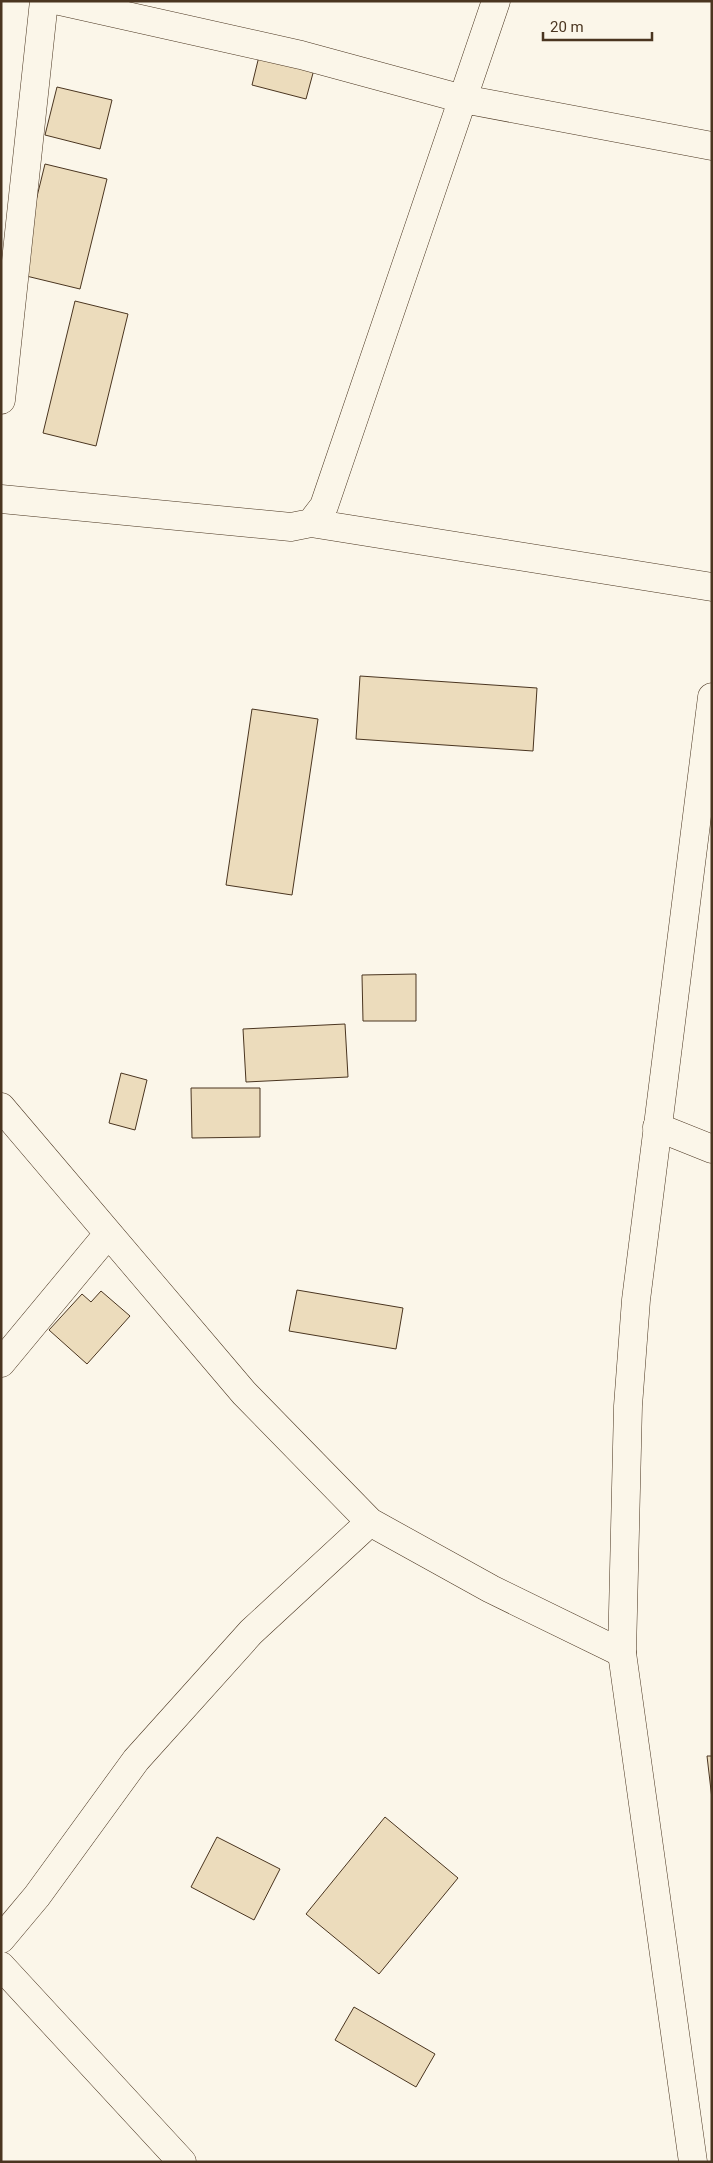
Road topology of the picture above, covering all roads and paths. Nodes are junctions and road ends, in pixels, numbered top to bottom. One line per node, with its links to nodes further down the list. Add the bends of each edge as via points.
1 (44, 1): 6 (street)
2 (60, 1): 4 (street, via 301,55)
3 (496, 1): 4 (street)
4 (463, 99): 5 (street); 8 (street, via 324,506)
5 (712, 146)
6 (1, 400)
7 (1, 499): 8 (street, via 290,527)
8 (310, 523): 9 (street)
9 (712, 587)
10 (712, 697): 12 (street)
11 (1, 1107): 14 (street)
12 (656, 1127): 13 (street); 17 (street, via 636,1300 628,1406)
13 (712, 1149)
14 (108, 1234): 15 (street); 16 (street, via 244,1393)
15 (1, 1363)
16 (370, 1522): 17 (street, via 491,1589); 18 (street, via 251,1632 136,1760 38,1896)
17 (622, 1653): 21 (street)
18 (1, 1939)
19 (1, 1966): 20 (street)
20 (182, 2162)
21 (693, 2162)

